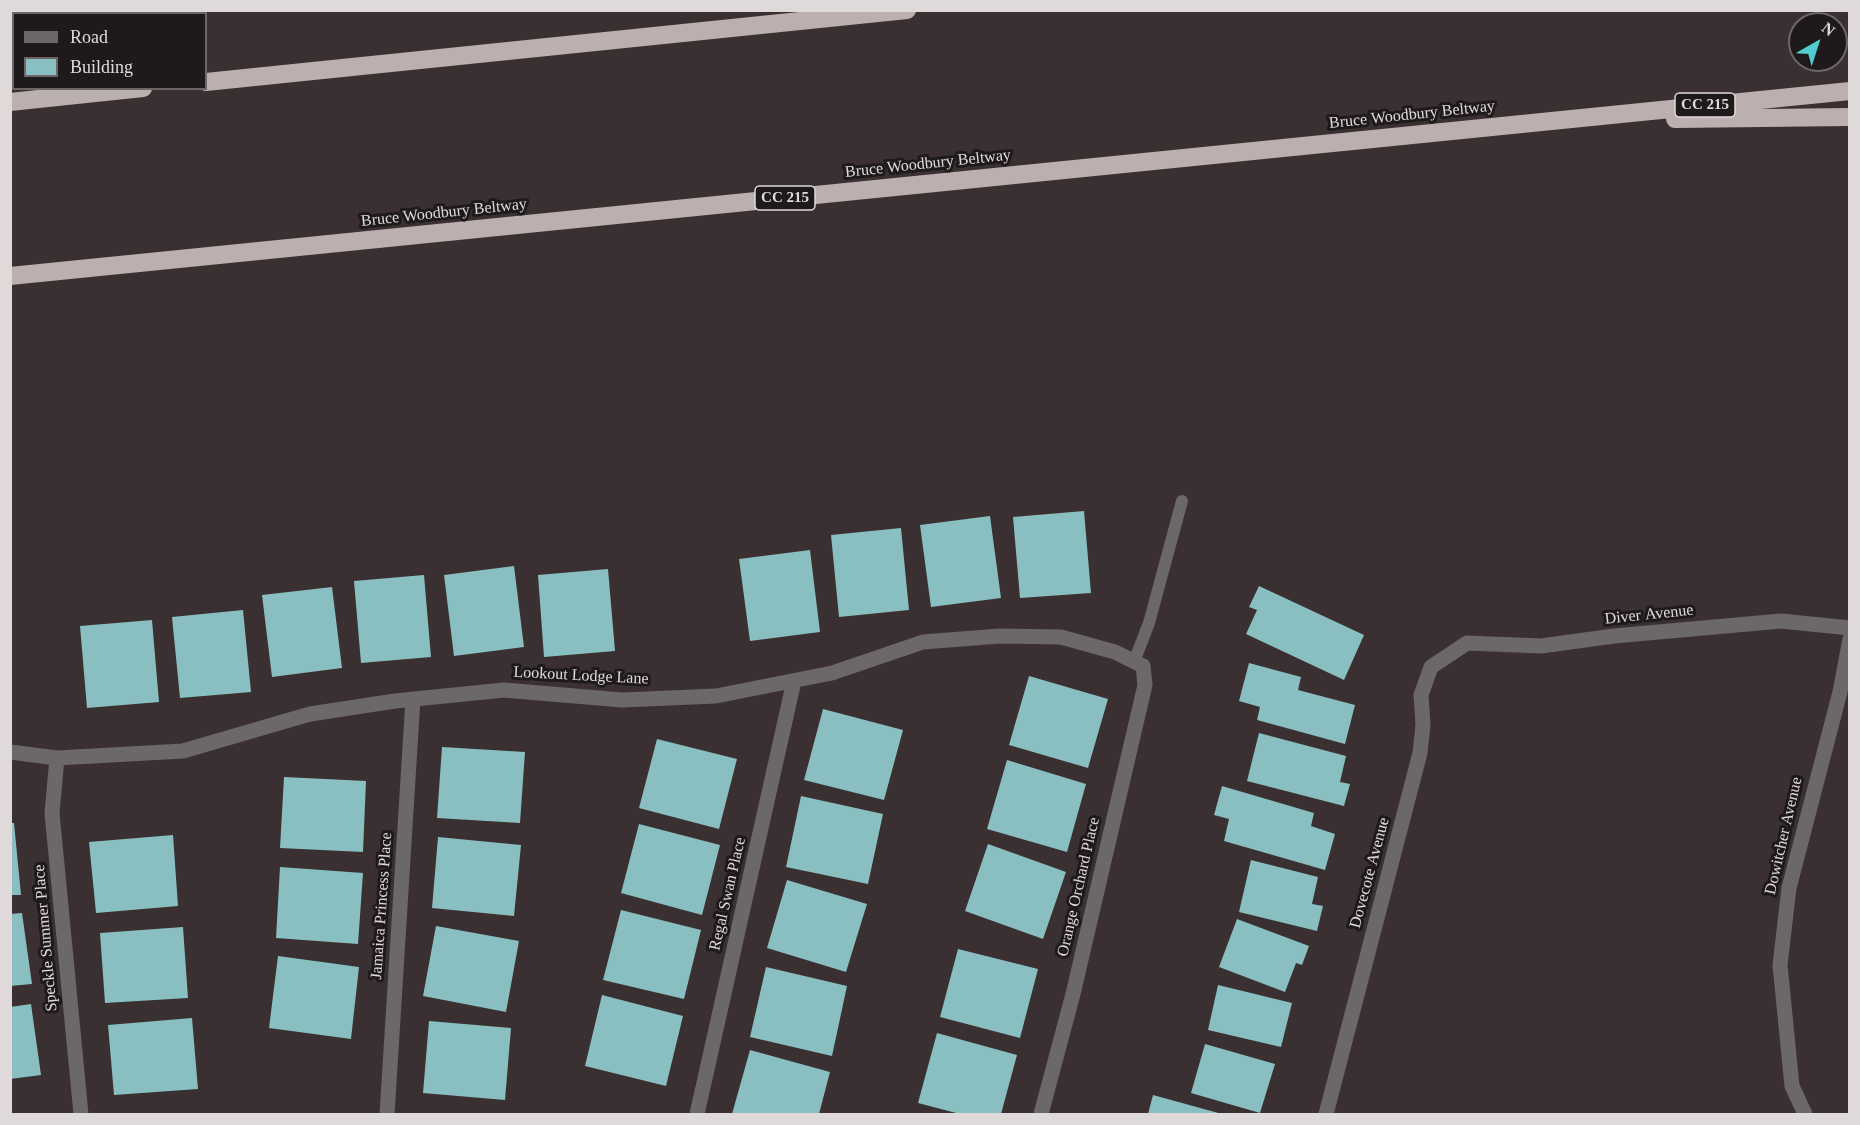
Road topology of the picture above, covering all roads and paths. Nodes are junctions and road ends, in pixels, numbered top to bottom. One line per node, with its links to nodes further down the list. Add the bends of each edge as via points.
1 (907, 10): 2 (highway)
2 (207, 82)
3 (123, 90): 5 (highway)
4 (1850, 91): 7 (highway, Bruce Woodbury Beltway / CC 215)
5 (10, 102)
6 (1850, 117): 7 (highway)
7 (1560, 120): 8 (highway, Bruce Woodbury Beltway / CC 215)
8 (10, 276)
9 (1182, 501): 13 (lane)
10 (1850, 628): 12 (street, Diver Avenue, via 1780,621 1541,646 1467,643)
11 (1850, 639): 23 (street, Dowitcher Avenue, via 1840,692 1788,888 1780,965 1792,1086)
12 (1454, 651): 22 (street, Dovecote Avenue, via 1431,667 1421,695 1420,753)
13 (1139, 664): 14 (street, Lookout Lodge Lane, via 1115,652 1061,637 1000,636 923,642 832,674); 21 (street, Orange Orchard Place, via 1145,685)
14 (794, 681): 15 (street, Lookout Lodge Lane, via 716,696 622,700 504,690); 20 (street, Regal Swan Place)
15 (413, 699): 17 (street, Lookout Lodge Lane, via 310,714 183,751); 19 (street, Jamaica Princess Place)
16 (10, 752): 17 (street, Lookout Lodge Lane)
17 (57, 758): 18 (street, Speckle Summer Place, via 52,813)
18 (81, 1114)
19 (387, 1114)
20 (697, 1114)
21 (1041, 1114)
22 (1326, 1114)
23 (1805, 1114)

